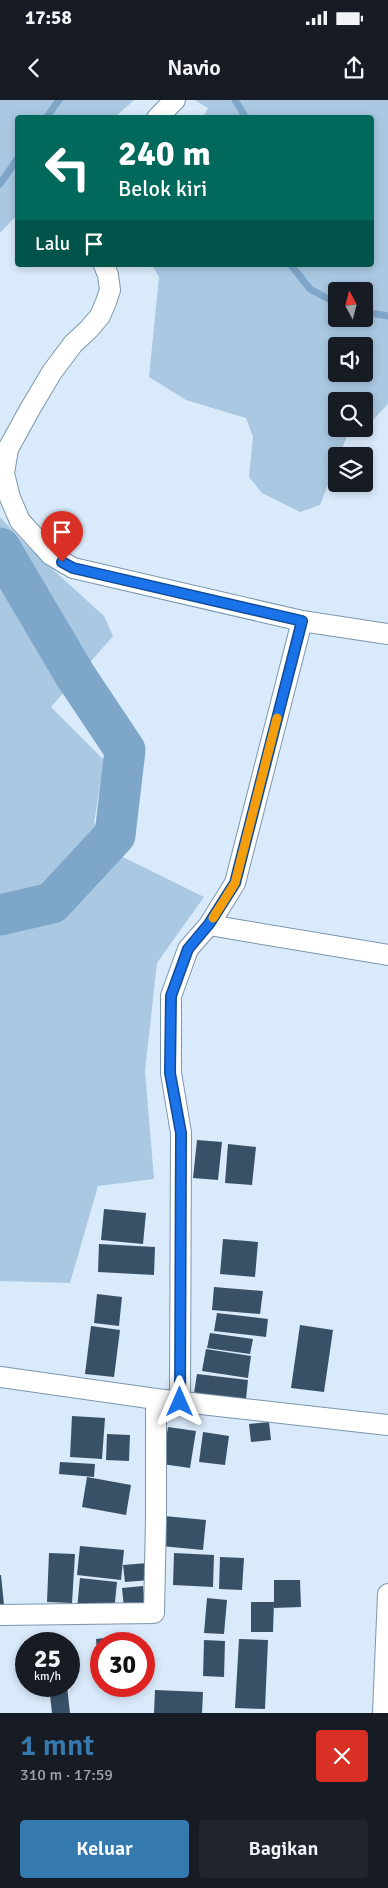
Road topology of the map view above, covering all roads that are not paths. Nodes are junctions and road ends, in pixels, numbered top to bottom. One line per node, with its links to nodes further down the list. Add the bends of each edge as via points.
1 (175, 100): 2 (street)
2 (160, 115)
3 (105, 267): 4 (street, via 110,290 100,316 52,372 8,450 4,473 20,521 50,556 73,568)
4 (302, 621): 5 (street); 6 (street, via 235,883)
5 (388, 634)
6 (209, 924): 7 (street); 10 (street, via 188,949 171,996 170,1073 181,1133)
7 (388, 955)
8 (0, 1377): 9 (street)
9 (156, 1399): 10 (street); 13 (street, via 154,1614)
10 (180, 1402): 11 (street)
11 (388, 1425)
12 (388, 1594): 14 (street)
13 (0, 1615)
14 (383, 1713)

